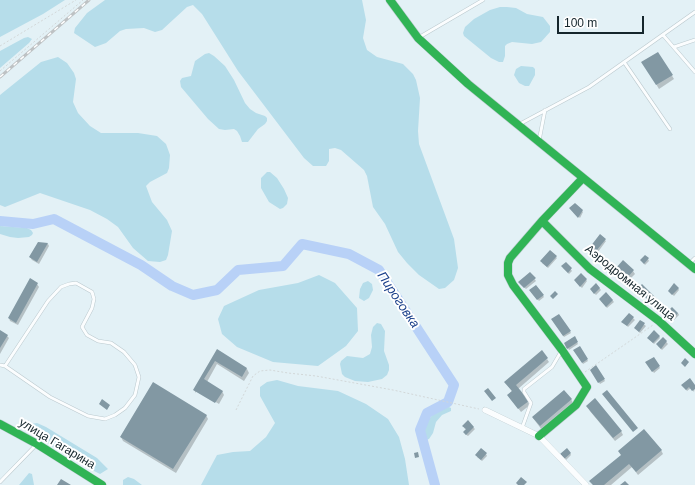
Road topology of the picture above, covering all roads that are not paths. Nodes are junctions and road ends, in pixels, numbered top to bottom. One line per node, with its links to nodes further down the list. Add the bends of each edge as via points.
1 (390, 0): 5 (street)
2 (483, 0): 5 (lane)
3 (695, 12): 4 (lane)
4 (663, 35): 7 (lane); 8 (lane)
5 (418, 38): 11 (street)
6 (695, 40): 7 (lane)
7 (674, 47): 9 (lane)
8 (624, 62): 10 (lane, via 589,87); 12 (lane)
9 (695, 72)
10 (545, 110): 11 (lane); 13 (lane)
11 (517, 125): 13 (street)
12 (670, 129)
13 (539, 143): 14 (street)
14 (583, 178): 15 (street); 17 (street)
15 (542, 220): 18 (street, via 510,258 507,269 513,285); 19 (street, Аэродромная улица, via 590,269 659,320)
16 (695, 258): 17 (lane)
17 (692, 266)
18 (562, 350): 24 (lane, via 552,367 524,389 531,403); 25 (street, via 588,387 576,405)
19 (695, 354)
20 (0, 365): 21 (lane)
21 (6, 366): 21 (lane, via 48,301 61,287 76,283 92,292 94,299 82,327 87,335 98,341 111,343 124,352 135,365 139,376 135,395 125,408 115,416 105,419 88,416 50,397)
22 (485, 410): 24 (street)
23 (0, 424): 26 (street, улица Гагарина)
24 (522, 428): 25 (street)
25 (539, 436): 29 (street)
26 (36, 444): 27 (lane); 28 (street, улица Гагарина)
27 (0, 482)
28 (101, 485)
29 (586, 485)

